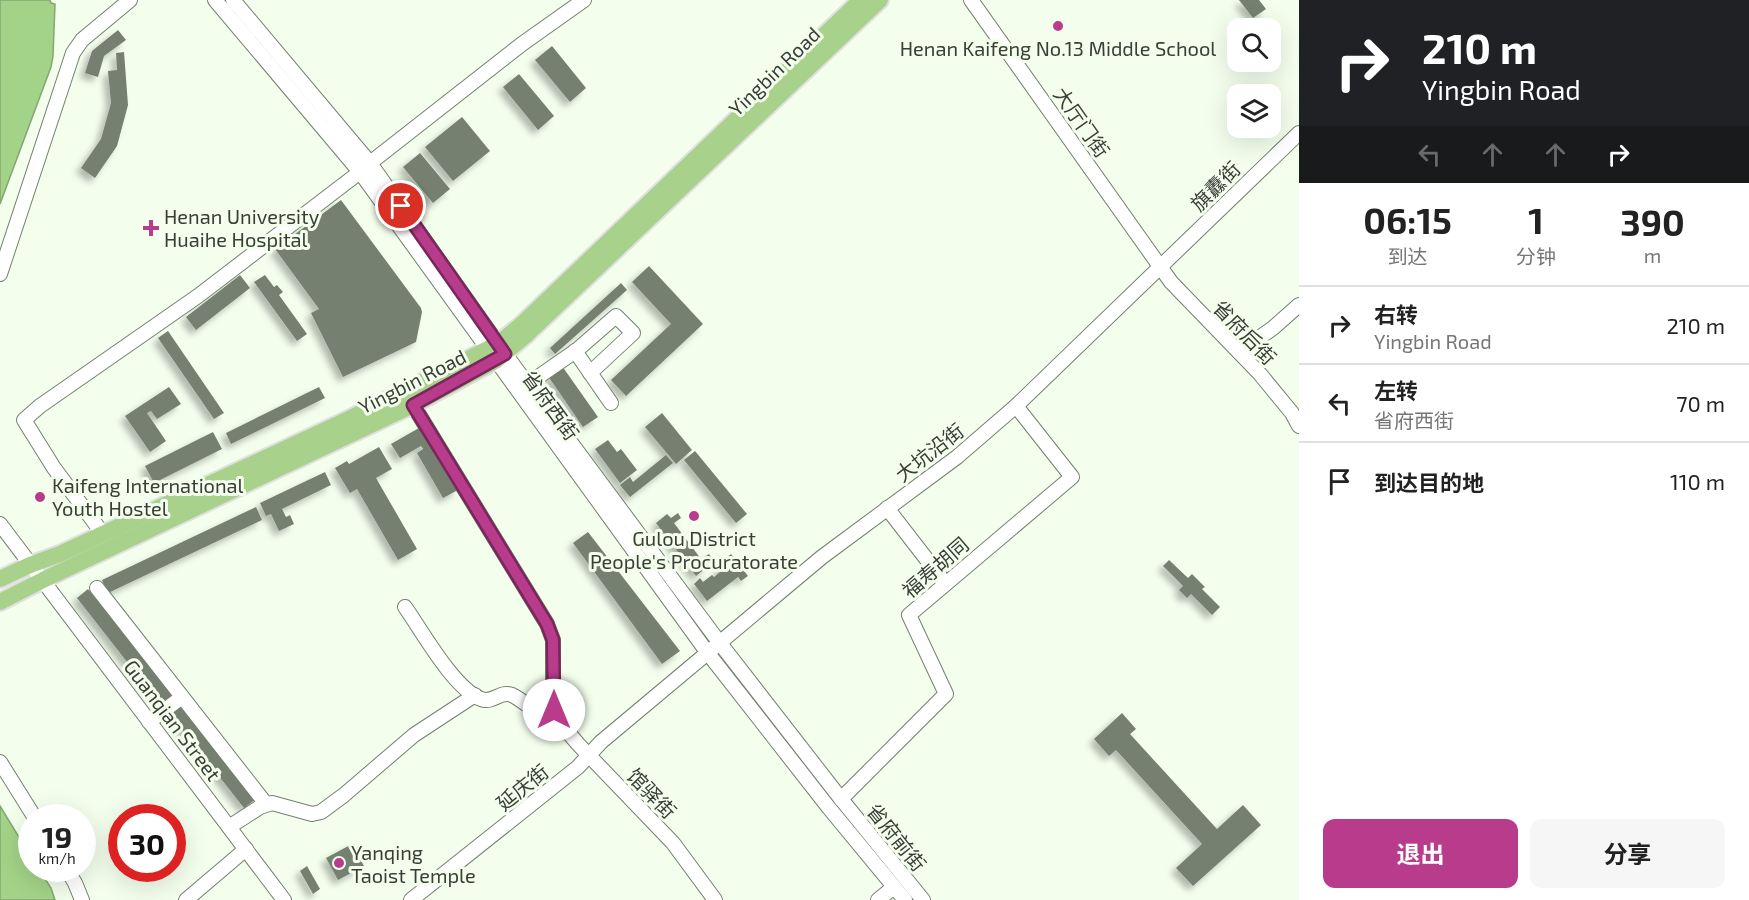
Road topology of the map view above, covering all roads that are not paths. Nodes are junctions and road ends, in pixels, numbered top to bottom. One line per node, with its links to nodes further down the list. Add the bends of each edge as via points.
1 (129, 0): 11 (street, via 82,40 73,53)
2 (215, 0): 9 (street, 省府西街)
3 (233, 0): 9 (street, 省府西街)
4 (584, 0): 9 (street)
5 (861, 0): 14 (main road, Yingbin Road)
6 (880, 0): 14 (main road, Yingbin Road)
7 (970, 0): 10 (street, 大厅门街)
8 (1299, 133): 10 (street, 旗纛街)
9 (365, 167): 14 (street, 省府西街); 24 (street, via 198,296 24,420)
10 (1160, 267): 15 (street, 省府后街, via 1177,290); 20 (street, 大坑沿街)
11 (0, 274)
12 (1299, 305): 15 (street)
13 (575, 351): 16 (street); 16 (street, via 616,316 633,333); 17 (street)
14 (496, 352): 17 (street, 省府西街); 19 (main road, Yingbin Road); 24 (main road, Yingbin Road); 33 (street, 省府西街)
15 (1239, 352): 21 (street, 省府后街)
16 (590, 373): 18 (street)
17 (528, 384): 32 (street, 省府西街)
18 (611, 403)
19 (413, 405): 27 (main road, Yingbin Road); 36 (street, via 547,624 553,640)
20 (1016, 406): 22 (street, 大坑沿街, via 957,457); 28 (street, 福寿胡同, via 1072,477)
21 (1299, 426)
22 (887, 508): 28 (street); 32 (street, 大坑沿街)
23 (0, 524): 25 (street, Guanqian Street)
24 (103, 534): 25 (main road, Yingbin Road)
25 (30, 564): 26 (main road, Yingbin Road); 27 (street, Guanqian Street)
26 (0, 579)
27 (43, 580): 30 (main road, Yingbin Road); 37 (street, Guanqian Street)
28 (945, 584): 40 (street, 福寿胡同, via 909,615 946,694)
29 (97, 588): 35 (street)
30 (0, 602)
31 (405, 607): 34 (street, via 454,679)
32 (719, 642): 33 (street, 大坑沿街); 40 (street, 省府西街)
33 (707, 652): 38 (street, 延庆街); 43 (street, 省府西街)
34 (475, 695): 36 (street, via 489,700 508,694 536,712); 42 (street, via 414,735 321,812 312,814)
35 (182, 697): 37 (street); 42 (street)
36 (556, 718): 38 (street, 馆驿街)
37 (149, 722): 44 (street, Guanqian Street)
38 (589, 755): 51 (street, 延庆街); 52 (street, 馆驿街, via 673,843)
39 (0, 762): 41 (street)
40 (841, 799): 55 (street, 省府前街)
41 (26, 804)
42 (266, 804): 44 (street)
43 (829, 808): 47 (street, 省府前街)
44 (229, 827): 45 (street, Guanqian Street)
45 (246, 849): 49 (street); 50 (street, Guanqian Street)
46 (74, 882): 48 (street)
47 (894, 887): 53 (street); 54 (street, 省府前街)
48 (82, 900)
49 (186, 900)
50 (284, 900)
51 (411, 900)
52 (715, 900)
53 (878, 900)
54 (905, 900)
55 (922, 900)

